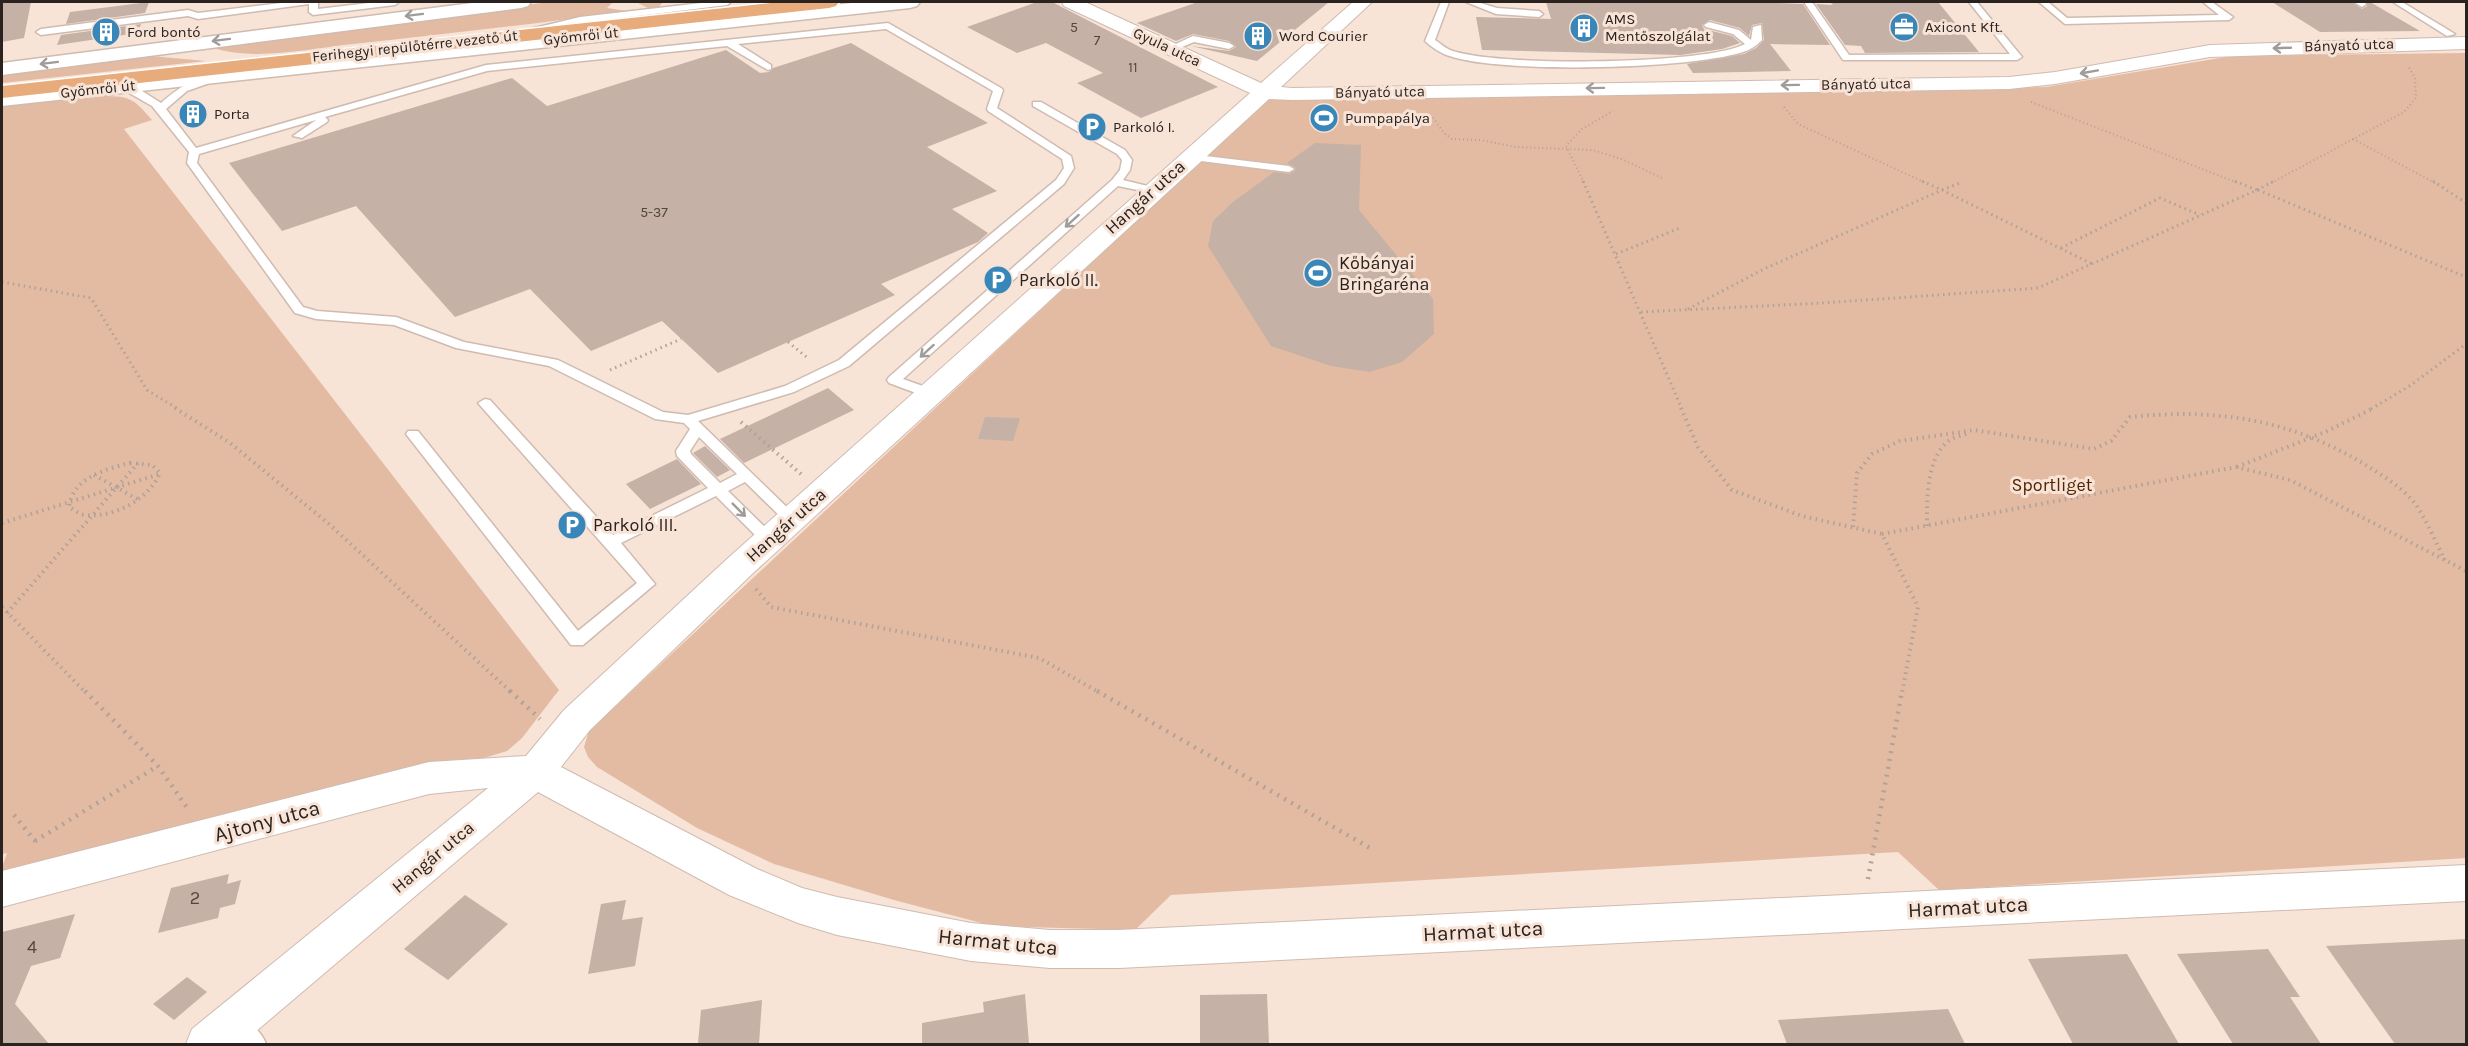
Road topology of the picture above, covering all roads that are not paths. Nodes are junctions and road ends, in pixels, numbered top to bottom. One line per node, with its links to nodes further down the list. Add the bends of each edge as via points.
1 (193, 2): 19 (lane)
2 (307, 2): 19 (lane, via 198,16)
3 (314, 2): 4 (lane, via 313,12)
4 (394, 2)
5 (521, 2): 31 (street, Gyömrői út, one-way to 31)
6 (829, 2): 18 (main road, Ferihegyi repülőtérre vezető út)
7 (910, 2): 24 (street, Gyömrői út)
8 (1071, 2): 30 (street, Gyula utca)
9 (1363, 2): 38 (street, Hangár utca)
10 (1444, 2): 28 (lane, via 1430,41 1436,49 1474,60 1636,63 1719,55)
11 (1470, 2): 20 (lane, via 1496,10)
12 (1808, 2): 13 (lane, via 1846,58 2017,57)
13 (1973, 2)
14 (2043, 2): 15 (lane, via 2065,21 2229,16)
15 (2207, 2)
16 (2397, 2): 26 (lane)
17 (688, 4): 18 (lane); 25 (lane)
18 (734, 6): 24 (lane); 25 (main road, Ferihegyi repülőtérre vezető út)
19 (188, 13): 23 (lane)
20 (1539, 14)
21 (1709, 25): 28 (lane, via 1736,32)
22 (1758, 27): 28 (lane, via 1760,34)
23 (41, 32)
24 (613, 32): 35 (street, Gyömrői út)
25 (509, 35): 32 (main road, Ferihegyi repülőtérre vezető út)
26 (2458, 38): 38 (street, Bányató utca, one-way to 38, via 2210,51 2009,83)
27 (729, 43): 33 (lane); 42 (lane, via 486,68); 51 (lane, via 888,26 998,90 992,109 1060,152 1069,163 1067,175 1060,182 844,363 826,375)
28 (1751, 45)
29 (1229, 46): 30 (lane, via 1193,39)
30 (1170, 49): 38 (street, Gyula utca)
31 (97, 57): 32 (street, Gyömrői út, via 168,50); 34 (street, Gyömrői út, one-way to 34)
32 (269, 63): 37 (main road, Ferihegyi repülőtérre vezető út)
33 (768, 67)
34 (2, 69)
35 (229, 74): 36 (street, Gyömrői út); 41 (lane, via 184,89)
36 (122, 86): 39 (street, Gyömrői út); 41 (lane, via 147,95)
37 (2, 92)
38 (1263, 92): 45 (street, Hangár utca)
39 (2, 100)
40 (1037, 104): 47 (lane, via 1125,156 1125,170)
41 (161, 108): 44 (lane)
42 (338, 110): 43 (lane); 44 (lane)
43 (298, 136)
44 (195, 152): 51 (lane, via 192,163 298,310 396,321 461,345 553,363 660,416)
45 (1190, 157): 46 (lane); 48 (street, Hangár utca)
46 (1289, 169)
47 (1116, 182): 48 (lane); 49 (lane, one-way to 49, via 894,380)
48 (1152, 190): 49 (street, Hangár utca)
49 (929, 393): 55 (street, Hangár utca)
50 (485, 403): 57 (lane)
51 (692, 424): 53 (lane); 54 (lane, via 684,456)
52 (413, 434): 57 (lane, via 578,641 647,584)
53 (746, 476): 54 (lane); 55 (lane)
54 (718, 490): 56 (lane, one-way to 56); 57 (lane)
55 (792, 519): 56 (street, Hangár utca)
56 (769, 540): 58 (street, Hangár utca, via 577,720)
57 (611, 542)
58 (535, 772): 59 (street, Harmat utca, via 743,882 798,905 929,935 1001,945 1119,950); 60 (street, Ajtony utca, via 429,778); 61 (street, Hangár utca)
59 (2466, 883)
60 (2, 889)
61 (232, 1037)

